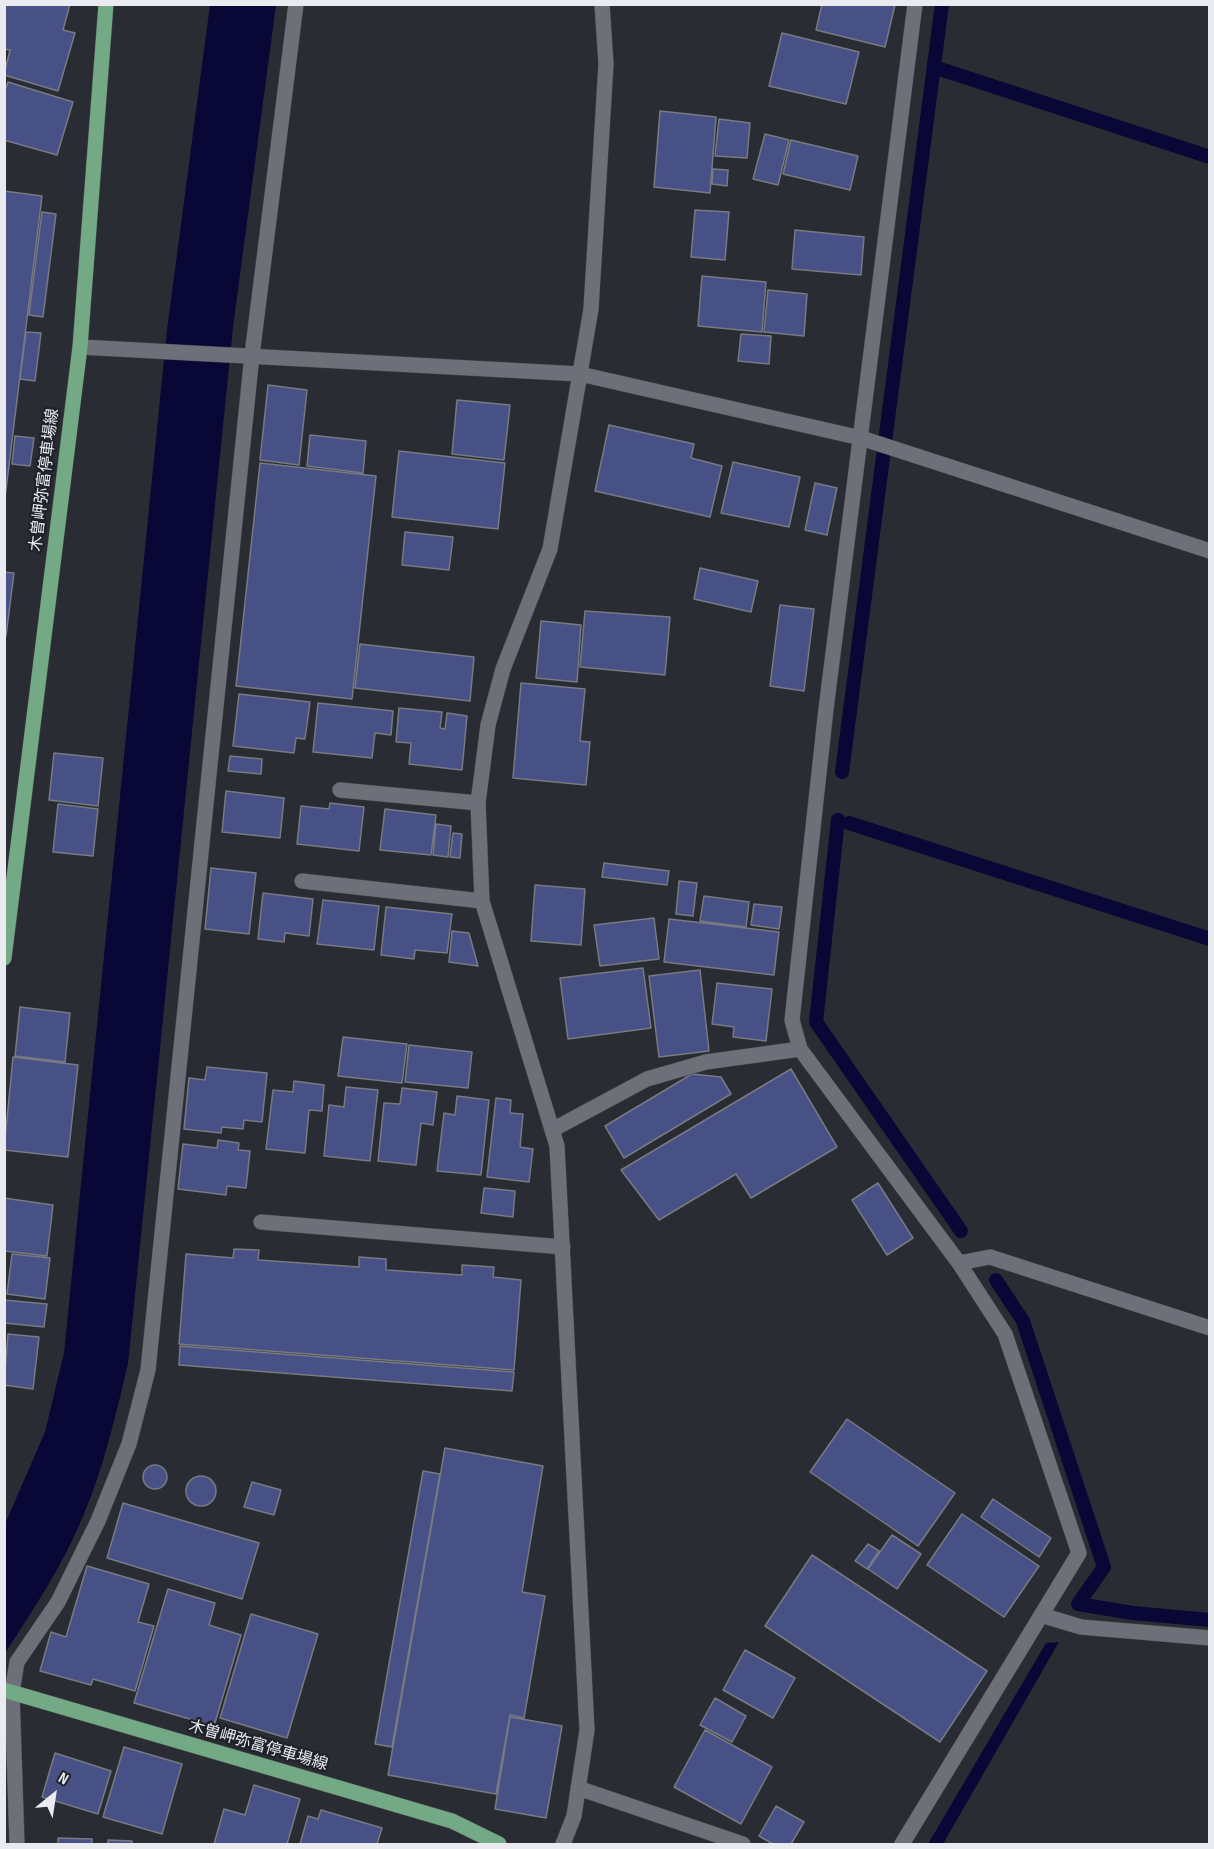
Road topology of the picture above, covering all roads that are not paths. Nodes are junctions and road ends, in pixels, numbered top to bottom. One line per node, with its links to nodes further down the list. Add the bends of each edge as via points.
1 (106, 4): 5 (main road, 木曽岬弥富停車場線)
2 (296, 4): 6 (street)
3 (602, 4): 7 (street, via 606,64 591,309)
4 (915, 4): 8 (street)
5 (80, 347): 6 (street); 14 (main road, 木曽岬弥富停車場線)
6 (245, 355): 7 (street); 23 (street, via 148,1370 129,1444 98,1521 58,1602 17,1662)
7 (580, 374): 8 (street); 11 (street, via 550,549 503,669 488,725)
8 (866, 440): 9 (street); 15 (street, via 826,709 792,1020)
9 (1209, 551)
10 (340, 790): 11 (street)
11 (478, 803): 13 (street)
12 (303, 881): 13 (street)
13 (482, 901): 16 (street)
14 (4, 958)
15 (800, 1049): 16 (street, via 706,1062 647,1079); 19 (street)
16 (552, 1130): 18 (street, via 557,1146)
17 (261, 1222): 18 (street)
18 (562, 1247): 24 (street, via 587,1730)
19 (959, 1263): 20 (street, via 990,1257); 21 (street, via 1005,1334 1079,1553)
20 (1209, 1328)
21 (1041, 1615): 22 (street, via 1081,1627); 29 (street)
22 (1209, 1638)
23 (8, 1691): 25 (street); 26 (main road, 木曽岬弥富停車場線, via 452,1821)
24 (578, 1788): 27 (street, via 574,1816); 28 (street)
25 (17, 1845)
26 (499, 1845)
27 (563, 1845)
28 (743, 1845)
29 (902, 1845)

